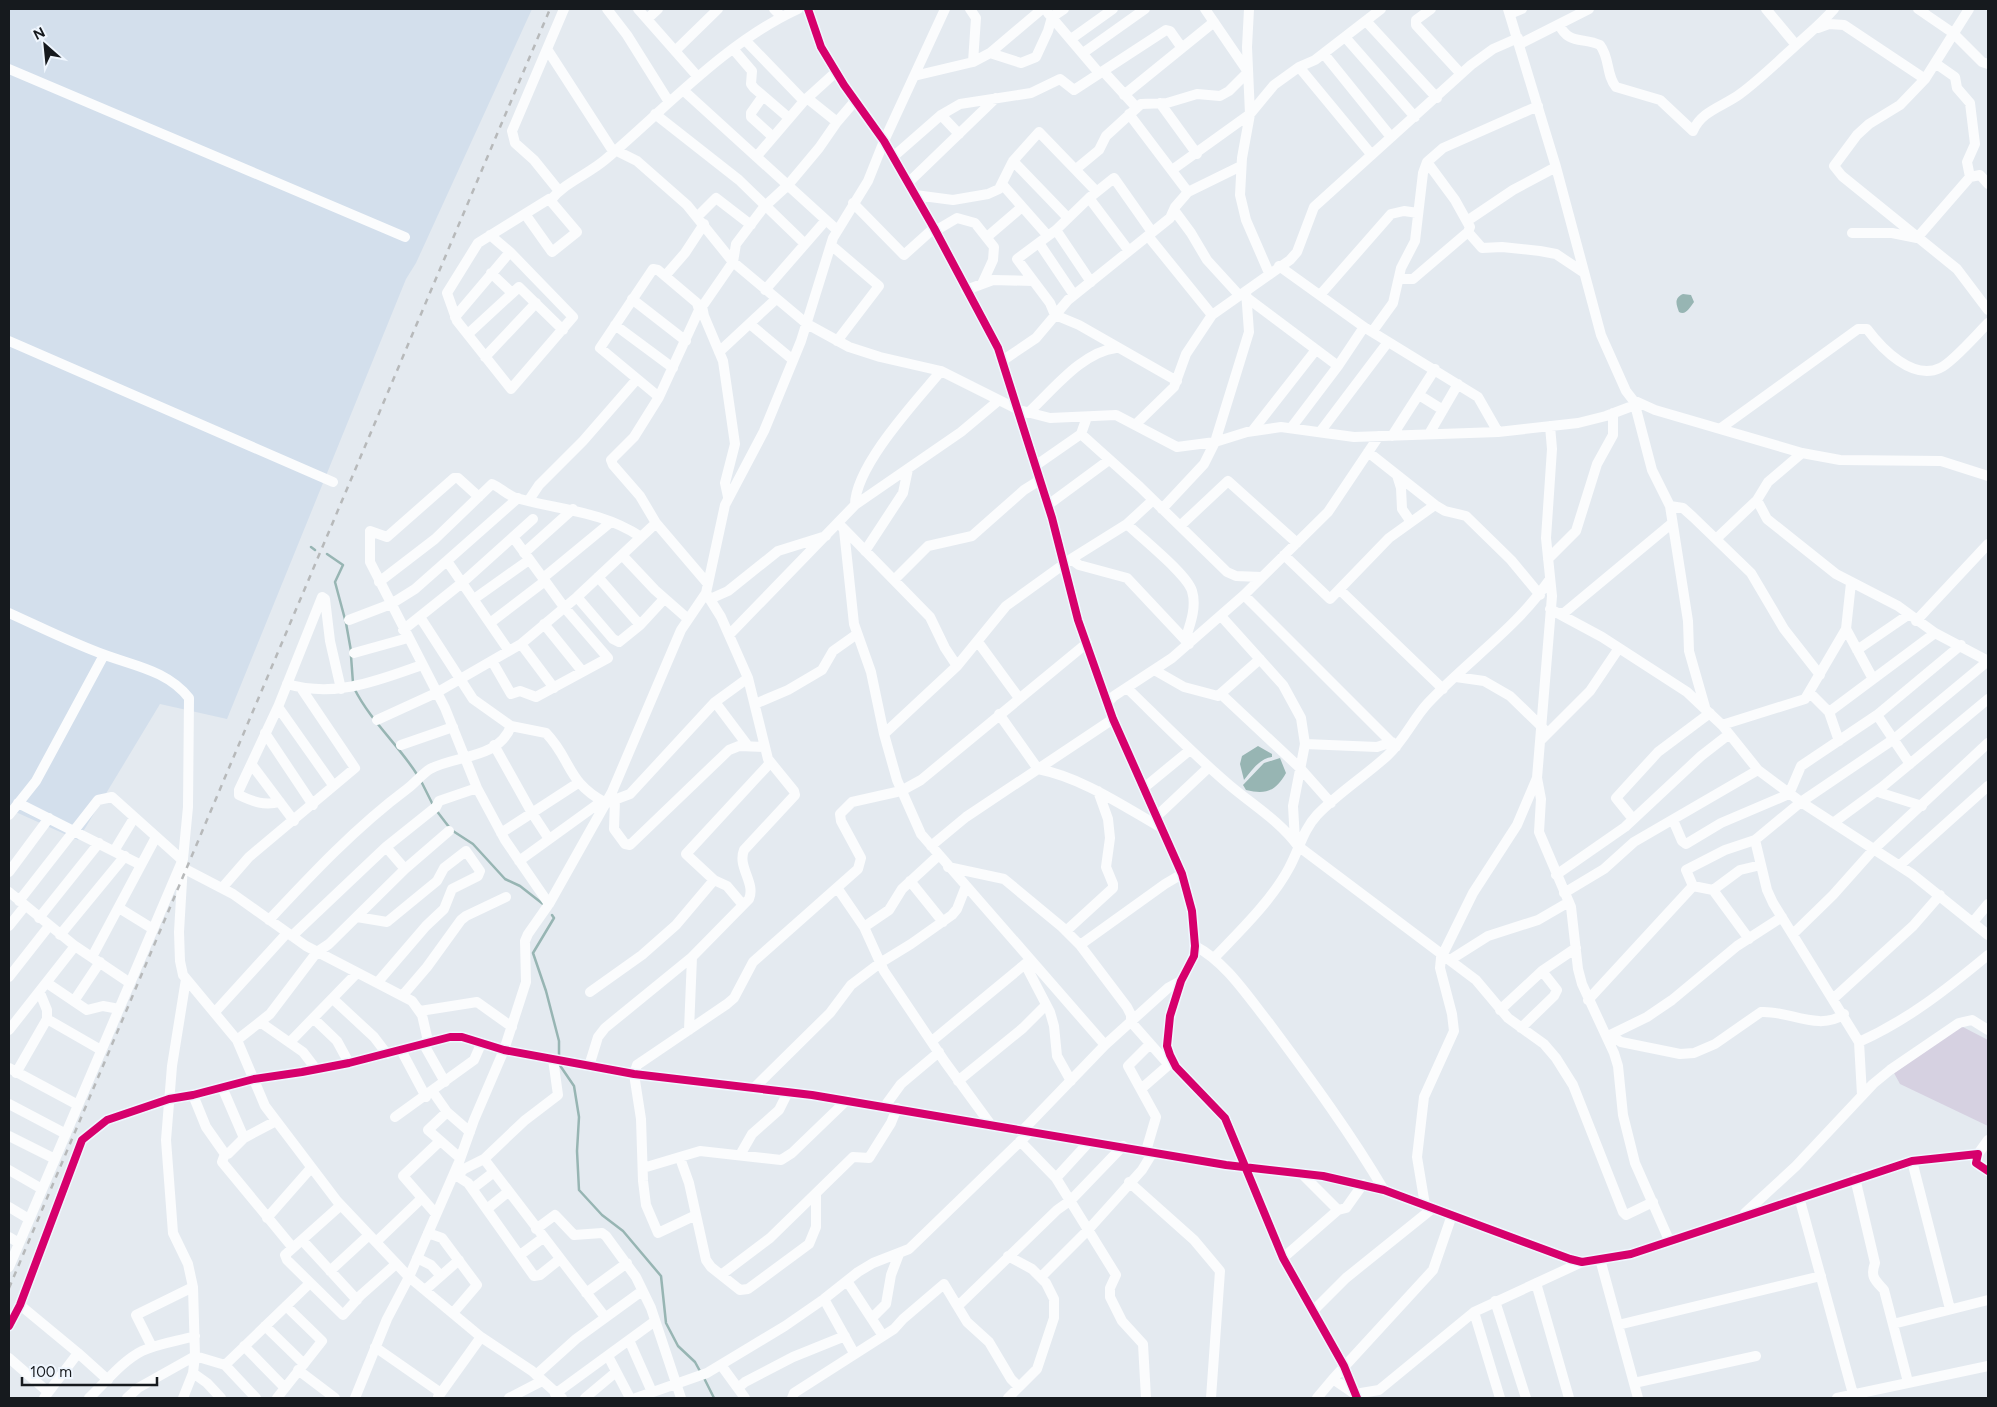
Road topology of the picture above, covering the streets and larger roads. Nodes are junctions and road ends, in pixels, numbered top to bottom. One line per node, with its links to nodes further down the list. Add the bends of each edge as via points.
1 (564, 9): 38 (street)
2 (607, 9): 62 (street)
3 (638, 9): 26 (street)
4 (658, 9): 26 (street)
5 (718, 9): 40 (street)
6 (798, 9): 25 (street)
7 (808, 9): 49 (street, via 815,34)
8 (945, 9): 53 (street)
9 (970, 9): 44 (street, via 976,18)
10 (1064, 9): 23 (street)
11 (1113, 9): 33 (street)
12 (1145, 9): 42 (street)
13 (1205, 9): 28 (street)
14 (1249, 9): 51 (street)
15 (1381, 9): 27 (street)
16 (1431, 9): 52 (street, via 1416,20 1416,25)
17 (1522, 9): 24 (street)
18 (1589, 9): 29 (street)
19 (1766, 9): 36 (street)
20 (1834, 9): 30 (street)
21 (1918, 9): 31 (street)
22 (1968, 9): 31 (street)
23 (1046, 11): 33 (street); 41 (street); 41 (street, via 1048,31 1036,57 1021,63)
24 (1509, 12): 35 (street)
25 (777, 13): 34 (street)
26 (647, 19): 40 (street)
27 (1366, 21): 32 (street); 60 (street)
28 (1214, 22): 37 (street); 51 (street)
29 (1558, 24): 35 (street); 36 (street, via 1568,37 1600,45 1616,87 1660,100 1693,131 1703,116 1739,95)
30 (1818, 28): 36 (street); 55 (street, via 1829,24 1844,25)
31 (1953, 33): 45 (street); 46 (street)
32 (1346, 37): 43 (street); 70 (street)
33 (1071, 39): 42 (street)
34 (746, 41): 39 (street); 61 (street)
35 (1519, 41): 52 (street, via 1493,49); 65 (street)
36 (1796, 45)
37 (1182, 48): 50 (street, via 1166,30); 57 (street)
38 (547, 49): 77 (street); 93 (street, via 512,132 515,143 534,160)
39 (734, 50): 54 (street); 58 (street, via 752,71 751,84)
40 (675, 51): 54 (street)
41 (990, 52): 44 (street)
42 (1083, 53): 50 (street)
43 (1324, 54): 47 (street); 74 (street)
44 (973, 62): 53 (street)
45 (1935, 63): 55 (street); 88 (street, via 1955,77 1957,88 1970,103 1975,144 1967,162)
46 (1988, 64)
47 (1299, 67): 69 (street, via 1274,85); 79 (street)
48 (9, 69): 115 (street)
49 (836, 72): 61 (street); 63 (street)
50 (1101, 72): 57 (street); 59 (street, via 1074,90 1060,79 1031,93)
51 (1248, 72): 64 (street, via 1230,92 1220,96 1197,94); 69 (street)
52 (1461, 74): 60 (street)
53 (914, 76): 76 (street)
54 (698, 77): 56 (street)
55 (1925, 79): 117 (street, via 1900,105 1863,130 1834,166)
56 (683, 90): 62 (street); 80 (street)
57 (1124, 95): 66 (street)
58 (762, 96): 71 (street); 75 (street, via 751,117)
59 (996, 98): 68 (street, via 960,104); 73 (street)
60 (1437, 98): 70 (street)
61 (805, 99): 71 (street); 72 (street)
62 (669, 102): 67 (street)
63 (855, 102): 72 (street); 76 (street)
64 (1160, 103): 66 (street, via 1145,104); 78 (street)
65 (1538, 106): 83 (street, via 1443,148); 85 (street)
66 (1132, 110): 86 (street, via 1106,136 1099,150); 87 (street)
67 (655, 114): 77 (street); 99 (street, via 735,177)
68 (941, 114): 73 (street); 81 (street)
69 (1250, 114): 78 (street); 84 (street)
70 (1415, 117): 74 (street)
71 (789, 118): 75 (street)
72 (837, 122): 92 (street)
73 (959, 134): 89 (street)
74 (1391, 137): 79 (street)
75 (773, 138): 80 (street)
76 (884, 141): 81 (street); 98 (street, via 868,182)
77 (614, 151): 93 (street, via 604,162); 105 (street, via 637,161)
78 (1197, 154): 87 (street)
79 (1371, 154): 124 (street, via 1314,207 1298,252)
80 (757, 156): 92 (street)
81 (893, 157): 89 (street)
82 (1013, 162): 86 (street, via 1039,132); 90 (street); 104 (street)
83 (1427, 162): 102 (street); 108 (street, via 1455,200)
84 (1241, 166): 94 (street); 127 (street, via 1240,195 1246,220)
85 (1556, 167): 108 (street, via 1513,190); 125 (street)
86 (1076, 169): 96 (street)
87 (1172, 170): 94 (street)
88 (1970, 177): 91 (street, via 1980,175); 117 (street)
89 (908, 183): 95 (street)
90 (1002, 184): 95 (street, via 988,194 952,200); 100 (street)
91 (1988, 184)
92 (788, 185): 99 (street); 106 (street)
93 (559, 191): 97 (street)
94 (1188, 192): 101 (street)
95 (915, 195): 109 (street)
96 (1093, 195): 104 (street); 113 (street, via 1116,178); 121 (street)
97 (551, 200): 103 (street); 103 (street, via 577,229 554,252)
98 (853, 204): 109 (street, via 904,255); 110 (street)
99 (764, 207): 107 (street); 119 (street)
100 (1022, 207): 111 (street); 116 (street)
101 (1174, 210): 113 (street, via 1170,218); 136 (street, via 1207,260)
102 (1418, 213): 129 (street, via 1415,241); 138 (street, via 1404,211 1391,214)
103 (525, 214): 114 (street)
104 (1068, 218): 111 (street)
105 (700, 220): 107 (street, via 716,198); 123 (street); 128 (street, via 689,248)
106 (826, 220): 110 (street); 119 (street)
107 (751, 225): 123 (street, via 736,244)
108 (1468, 226): 125 (street, via 1484,249 1540,250 1556,254); 129 (street, via 1413,279)
109 (935, 229): 116 (street, via 961,218 975,223); 134 (street)
110 (837, 230): 120 (street)
111 (1052, 233): 118 (street); 131 (street)
112 (1852, 233): 117 (street, via 1892,233)
113 (1150, 234): 121 (street); 145 (street)
114 (490, 235): 122 (street); 146 (street, via 473,248 447,293)
115 (405, 237)
116 (987, 237): 132 (street, via 995,252)
117 (1917, 238): 143 (street, via 1957,269)
118 (1039, 243): 130 (street, via 1017,257); 137 (street)
119 (804, 244): 133 (street)
120 (831, 245): 148 (street); 156 (street, via 879,286)
121 (1129, 251): 131 (street)
122 (510, 252): 126 (street); 151 (street, via 573,317)
123 (732, 262): 133 (street); 142 (street)
124 (1279, 266): 127 (street); 138 (street)
125 (1583, 272): 174 (street, via 1601,335 1626,391)
126 (491, 273): 135 (street); 146 (street)
127 (1269, 273): 136 (street)
128 (665, 276): 139 (street, via 656,269 650,271); 142 (street)
129 (1399, 279): 152 (street, via 1393,303)
130 (1032, 280): 132 (street, via 1002,279); 144 (street)
131 (1090, 282): 137 (street)
132 (982, 284): 134 (street)
133 (765, 290): 140 (street)
134 (966, 290): 163 (street, via 992,334)
135 (512, 293): 141 (street, via 520,288); 153 (street)
136 (1244, 294): 145 (street); 159 (street); 190 (street, via 1249,332)
137 (1074, 295): 144 (street)
138 (1320, 295): 152 (street)
139 (632, 299): 149 (street); 155 (street)
140 (776, 299): 148 (street); 150 (street)
141 (536, 303): 151 (street); 161 (street)
142 (701, 306): 155 (street); 160 (street)
143 (1988, 310)
144 (1056, 315): 158 (street); 163 (street, via 1036,338)
145 (1212, 315): 169 (street, via 1186,354)
146 (456, 317): 153 (street)
147 (1988, 323): 182 (street, via 1942,368 1931,371 1906,366 1867,329 1858,329)
148 (807, 324): 156 (street); 162 (street)
149 (615, 325): 165 (street); 168 (street, via 600,348)
150 (751, 325): 160 (street); 162 (street)
151 (563, 330): 161 (street, via 511,389)
152 (1368, 330): 157 (street); 164 (street)
153 (468, 334): 161 (street)
154 (9, 341): 199 (street)
155 (686, 341): 165 (street)
156 (836, 341): 167 (street, via 880,357)
157 (1388, 342): 166 (street); 184 (street)
158 (1116, 348): 169 (street); 176 (street, via 1104,349 1090,356)
159 (1315, 351): 164 (street); 183 (street)
160 (719, 352): 200 (street, via 735,444 725,483)
161 (485, 357)
162 (794, 360): 200 (street, via 764,432 735,489)
163 (1002, 361): 176 (street)
164 (1338, 366): 181 (street)
165 (673, 368): 172 (street)
166 (1435, 369): 170 (street); 171 (street)
167 (941, 371): 173 (street); 205 (street, via 888,434 857,488)
168 (637, 379): 172 (street); 202 (street, via 583,441)
169 (1177, 382): 179 (street)
170 (1458, 384): 175 (street); 185 (street, via 1478,397)
171 (1419, 395): 175 (street); 189 (street)
172 (659, 397): 214 (street, via 634,437 611,460 640,496)
173 (998, 401): 176 (street); 195 (street)
174 (1639, 405): 177 (street); 182 (street); 208 (street, via 1652,470)
175 (1443, 410): 187 (street)
176 (1024, 412): 178 (street, via 1050,418); 194 (street)
177 (1613, 413): 180 (street, via 1578,423); 229 (street, via 1613,435 1597,464 1576,531)
178 (1087, 417): 179 (street, via 1116,415); 186 (street)
179 (1135, 425): 190 (street, via 1177,447)
180 (1550, 426): 185 (street); 229 (street)
181 (1291, 428): 183 (street); 184 (street)
182 (1721, 428): 192 (street)
183 (1253, 430): 190 (street)
184 (1320, 432): 188 (street, via 1354,437)
185 (1498, 432): 187 (street)
186 (1081, 434): 193 (street); 194 (street)
187 (1429, 434): 189 (street)
188 (1378, 436): 189 (street); 191 (street)
189 (1392, 436)
190 (1215, 442): 209 (street, via 1204,464)
191 (1368, 452): 196 (street); 223 (street, via 1328,512)
192 (1802, 453): 197 (street, via 1840,460 1941,461); 204 (street, via 1768,482)
193 (1109, 460): 203 (street); 206 (street)
194 (1036, 466): 198 (street)
195 (908, 469): 205 (street); 225 (street, via 903,492)
196 (1397, 475): 207 (street); 213 (street, via 1402,509)
197 (1988, 476)
198 (1040, 480): 206 (street); 236 (street, via 972,536 928,546)
199 (333, 482)
200 (728, 496): 241 (street)
201 (479, 497): 202 (street, via 492,484); 237 (street, via 435,539); 237 (street, via 456,477 387,537 370,531 370,562)
202 (523, 499): 210 (street); 230 (street)
203 (1153, 500): 209 (street); 215 (street)
204 (1757, 500): 222 (street); 239 (street, via 1768,518)
205 (855, 505): 218 (street)
206 (1048, 505): 231 (street)
207 (1436, 505): 213 (street); 243 (street, via 1445,511 1466,516 1511,560)
208 (1670, 506): 216 (street); 222 (street, via 1683,508)
209 (1162, 508): 217 (street)
210 (573, 509): 212 (street); 228 (street)
211 (533, 519): 219 (street)
212 (611, 522): 221 (street); 235 (street)
213 (1411, 522): 240 (street, via 1381,546)
214 (656, 523): 221 (street); 241 (street)
215 (1127, 524): 231 (street); 265 (street, via 1188,582 1194,602)
216 (1671, 524): 249 (street, via 1564,613); 301 (street, via 1688,621 1689,651)
217 (1180, 526): 223 (street, via 1228,481); 233 (street, via 1227,572 1236,576)
218 (842, 527): 220 (street); 225 (street); 262 (street)
219 (513, 536): 228 (street); 238 (street)
220 (826, 536): 241 (street, via 778,551 728,591); 263 (street)
221 (641, 537): 226 (street)
222 (1717, 538): 281 (street, via 1755,578 1784,629)
223 (1297, 543): 227 (street)
224 (1988, 544): 253 (street)
225 (865, 551): 236 (street)
226 (622, 556): 232 (street); 246 (street)
227 (1284, 556): 233 (street); 240 (street, via 1329,599)
228 (526, 557): 235 (street); 245 (street)
229 (1548, 559): 234 (street)
230 (447, 561): 238 (street); 247 (street, via 416,589)
231 (1068, 563): 264 (street, via 1006,606); 265 (street, via 1127,578); 266 (street, via 1078,620)
232 (598, 577): 244 (street); 258 (street)
233 (1261, 577): 242 (street)
234 (1550, 579): 243 (street); 249 (street)
235 (544, 580): 248 (street); 256 (street)
236 (894, 580): 278 (street, via 930,617)
237 (379, 582): 247 (street)
238 (462, 582): 245 (street); 252 (street)
239 (1851, 583): 253 (street, via 1898,606); 259 (street)
240 (1340, 590): 291 (street)
241 (708, 592): 254 (street); 263 (street)
242 (1244, 595): 251 (street); 319 (street)
243 (1540, 595): 282 (street, via 1508,630)
244 (577, 597): 248 (street); 258 (street, via 616,641)
245 (474, 599): 256 (street)
246 (664, 599): 254 (street); 258 (street)
247 (390, 604): 255 (street); 261 (street)
248 (564, 607): 257 (street); 279 (street, via 607,655 606,660)
249 (1555, 611): 269 (street); 310 (street)
250 (9, 613): 273 (street)
251 (1221, 616): 265 (street); 274 (street)
252 (420, 617): 261 (street); 285 (street)
253 (1912, 618): 260 (street); 270 (street)
254 (688, 619): 343 (street)
255 (349, 620)
256 (490, 623): 271 (street)
257 (544, 624): 267 (street); 279 (street)
258 (640, 625)
259 (1846, 630): 270 (street); 281 (street)
260 (1935, 633): 268 (street); 284 (street)
261 (405, 634): 272 (street); 277 (street)
262 (857, 634): 299 (street, via 833,651 822,670); 312 (street, via 871,672)
263 (729, 635): 283 (street)
264 (978, 642): 278 (street); 295 (street)
265 (1187, 642): 280 (street)
266 (1087, 643): 295 (street); 298 (street)
267 (521, 644): 271 (street); 288 (street)
268 (1961, 646): 276 (street); 304 (street)
269 (1618, 648): 301 (street, via 1687,692); 315 (street, via 1590,692)
270 (1857, 650): 284 (street)
271 (509, 651): 275 (street)
272 (354, 653)
273 (104, 655): 346 (street, via 36,781); 375 (street, via 153,671 174,682 190,698 188,807)
274 (1260, 659): 294 (street); 318 (street, via 1283,685 1297,709)
275 (492, 661): 285 (street); 288 (street, via 511,694 520,691 536,697)
276 (1988, 661): 314 (street)
277 (422, 665): 290 (street, via 366,685); 292 (street)
278 (957, 666): 312 (street)
279 (582, 671): 288 (street)
280 (1156, 671): 289 (street); 294 (street, via 1197,692 1213,696)
281 (1820, 675): 293 (street)
282 (1456, 677): 291 (street); 310 (street, via 1484,681 1510,696)
283 (748, 678): 297 (street); 299 (street)
284 (1873, 679): 302 (street)
285 (460, 680): 292 (street); 308 (street, via 473,699)
286 (287, 684): 287 (street); 290 (street, via 322,597 325,599 330,641); 300 (street)
287 (301, 688): 290 (street); 335 (street, via 355,768)
288 (554, 688)
289 (1127, 688): 298 (street); 324 (street)
290 (342, 689)
291 (1443, 689): 319 (street)
292 (436, 693): 306 (street); 309 (street)
293 (1810, 693): 302 (street); 307 (street, via 1800,702)
294 (1222, 694): 330 (street)
295 (1019, 698): 303 (street)
296 (1988, 699): 327 (street)
297 (715, 702): 322 (street); 343 (street, via 630,794)
298 (1107, 703): 305 (street)
299 (755, 704): 323 (street)
300 (278, 707): 311 (street); 335 (street)
301 (1708, 711): 307 (street); 355 (street, via 1658,752 1616,798)
302 (1829, 712): 316 (street)
303 (999, 714): 331 (street); 340 (street, via 944,763)
304 (1877, 715): 314 (street); 316 (street)
305 (1113, 719): 331 (street); 337 (street)
306 (377, 720)
307 (1722, 725): 313 (street)
308 (511, 726): 321 (street, via 508,735); 334 (street, via 546,733)
309 (453, 727): 320 (street); 325 (street)
310 (1543, 728): 315 (street)
311 (265, 733): 328 (street); 348 (street)
312 (884, 734): 340 (street)
313 (1728, 735): 332 (street); 355 (street)
314 (1894, 739): 327 (street); 345 (street)
315 (1542, 740): 333 (street)
316 (1839, 741): 342 (street, via 1801,766)
317 (1988, 743): 349 (street)
318 (1305, 744): 319 (street, via 1377,747); 330 (street)
319 (1394, 744): 347 (street)
320 (401, 745)
321 (494, 746): 325 (street); 350 (street)
322 (748, 746): 323 (street); 343 (street, via 739,746 718,759 630,845 625,844 614,829)
323 (764, 747): 326 (street)
324 (1190, 750): 329 (street); 337 (street)
325 (466, 758): 339 (street); 403 (street, via 428,770 381,808)
326 (770, 762): 384 (street, via 686,853); 398 (street, via 795,795 744,850 742,861 751,894)
327 (1910, 764): 338 (street)
328 (252, 765): 344 (street); 344 (street, via 239,795 262,804)
329 (1209, 767): 352 (street); 366 (street, via 1282,826)
330 (1300, 768): 347 (street); 366 (street, via 1293,806)
331 (1038, 769): 341 (street, via 1062,774); 368 (street, via 966,817)
332 (1758, 770): 342 (street); 356 (street)
333 (1537, 778): 383 (street, via 1541,799 1539,832); 424 (street, via 1517,825 1474,893)
334 (578, 783): 343 (street, via 592,796); 350 (street)
335 (333, 785): 348 (street)
336 (1988, 786): 378 (street)
337 (1145, 787): 352 (street)
338 (1882, 787): 349 (street, via 1881,793); 358 (street)
339 (477, 788): 362 (street); 369 (street, via 439,801)
340 (901, 791): 368 (street); 389 (street, via 852,802 840,814 861,864)
341 (1098, 791): 359 (street); 410 (street, via 1108,819 1110,838 1106,867 1113,884)
342 (1789, 794): 345 (street); 356 (street, via 1721,823 1686,844 1682,842)
343 (608, 801): 364 (street); 396 (street)
344 (280, 802): 357 (street)
345 (1801, 802): 358 (street); 365 (street)
346 (18, 803): 351 (street); 353 (street)
347 (1331, 803): 366 (street)
348 (313, 805): 357 (street)
349 (1922, 806): 370 (street)
350 (532, 813): 362 (street); 364 (street)
351 (9, 815)
352 (1157, 816): 359 (street)
353 (49, 818): 360 (street); 381 (street)
354 (134, 818): 360 (street, via 112,797 103,797); 363 (street); 371 (street)
355 (1633, 819): 383 (street)
356 (1673, 820): 394 (street, via 1634,842)
357 (294, 821): 388 (street, via 249,857)
358 (1833, 823): 370 (street)
359 (1162, 828): 382 (street)
360 (74, 831): 367 (street); 395 (street)
361 (449, 831): 380 (street)
362 (501, 833): 374 (street)
363 (156, 837): 375 (street); 376 (street)
364 (550, 839): 374 (street)
365 (1755, 840): 377 (street); 387 (street, via 1725,850 1686,870)
366 (1297, 843): 423 (street, via 1280,882); 424 (street)
367 (99, 844): 371 (street); 402 (street)
368 (931, 846): 372 (street)
369 (386, 847): 380 (street); 411 (street)
370 (1874, 849): 378 (street); 412 (street)
371 (114, 851): 373 (street)
372 (938, 855): 379 (street); 385 (street)
373 (125, 856): 376 (street); 413 (street)
374 (519, 861): 396 (street)
375 (182, 864): 388 (street); 409 (street); 431 (street, via 178,932 180,968)
376 (141, 865): 399 (street)
377 (1761, 865): 390 (street, via 1740,870); 401 (street, via 1767,890)
378 (1900, 865): 392 (street)
379 (948, 867): 386 (street); 410 (street, via 1004,879)
380 (405, 869): 400 (street)
381 (9, 872)
382 (1182, 874): 416 (street); 418 (street, via 1192,911)
383 (1556, 875): 394 (street)
384 (714, 880): 398 (street, via 727,886); 436 (street, via 676,925 642,955)
385 (910, 881): 404 (street); 408 (street, via 889,910)
386 (966, 886): 404 (street, via 957,909); 426 (street)
387 (1692, 886): 390 (street); 441 (street)
388 (222, 888): 403 (street)
389 (838, 889): 408 (street); 456 (street, via 753,962 734,998)
390 (1713, 890): 415 (street)
391 (9, 892): 395 (street)
392 (1940, 895): 405 (street); 439 (street, via 1913,926)
393 (506, 897): 438 (street, via 461,920)
394 (1566, 897): 419 (street, via 1572,913); 424 (street, via 1538,920 1488,936)
395 (22, 904): 402 (street); 406 (street)
396 (549, 904): 453 (street, via 531,927 525,941 526,982)
397 (1988, 904): 405 (street)
398 (743, 905): 422 (street)
399 (119, 908): 409 (street); 425 (street)
400 (357, 917): 420 (street); 435 (street, via 387,922 438,881 444,868 466,851 480,871 478,876 452,889 444,909)
401 (1782, 917): 412 (street); 415 (street)
402 (39, 918): 407 (street)
403 (269, 920): 411 (street)
404 (942, 922): 427 (street)
405 (1973, 922): 414 (street)
406 (9, 926)
407 (49, 926): 413 (street); 430 (street)
408 (864, 926): 427 (street)
409 (153, 930): 434 (street)
410 (1066, 931): 416 (street)
411 (290, 934): 420 (street); 447 (street)
412 (1793, 934): 439 (street)
413 (60, 935): 417 (street)
414 (1988, 935)
415 (1749, 939): 458 (street, via 1672,1000)
416 (1080, 945): 452 (street, via 1127,1007)
417 (75, 946): 425 (street); 433 (street)
418 (1196, 946): 423 (street); 432 (street)
419 (1576, 948): 428 (street); 441 (street, via 1578,969)
420 (317, 952): 429 (street); 451 (street, via 270,1014)
421 (1988, 955): 463 (street, via 1940,995 1902,1021)
422 (692, 956): 456 (street); 475 (street, via 601,1033)
423 (1214, 958): 533 (street, via 1287,1048)
424 (1446, 958): 445 (street, via 1476,980); 541 (street, via 1440,968 1454,1031 1424,1096 1417,1156)
425 (96, 960): 434 (street); 442 (street)
426 (1028, 962): 443 (street); 460 (street); 466 (street, via 1077,1010)
427 (880, 963): 460 (street); 484 (street, via 846,990 837,1005)
428 (1542, 971): 445 (street); 454 (street, via 1557,990)
429 (356, 974): 435 (street); 440 (street)
430 (9, 977)
431 (186, 979): 447 (street); 490 (street)
432 (1180, 981): 452 (street); 474 (street, via 1170,1016 1167,1046)
433 (47, 983): 437 (street); 442 (street)
434 (130, 983): 444 (street)
435 (377, 983): 438 (street)
436 (590, 992)
437 (40, 993): 450 (street); 455 (street)
438 (403, 995): 446 (street)
439 (1834, 998): 448 (street)
440 (333, 1000): 449 (street); 471 (street, via 374,1037)
441 (1588, 1000): 458 (street)
442 (74, 1001): 444 (street, via 88,1010 103,1006)
443 (1046, 1005): 480 (street); 481 (street, via 1054,1026 1058,1056)
444 (119, 1009): 467 (street)
445 (1500, 1010): 454 (street)
446 (420, 1011): 453 (street, via 477,1002); 462 (street)
447 (215, 1012): 459 (street)
448 (1844, 1014): 458 (street, via 1830,1022 1761,1012 1715,1044 1694,1053 1680,1054 1621,1042); 463 (street)
449 (314, 1018): 461 (street); 473 (street, via 337,1041)
450 (47, 1019): 467 (street); 477 (street)
451 (260, 1022): 459 (street); 461 (street)
452 (1131, 1022): 465 (street); 466 (street)
453 (512, 1027): 469 (street)
454 (1521, 1028): 539 (street, via 1544,1044 1565,1071 1624,1213 1626,1215)
455 (9, 1030)
456 (689, 1030): 478 (street, via 636,1065)
457 (1988, 1030): 489 (street, via 1972,1020 1959,1023 1890,1070)
458 (1609, 1036): 539 (street, via 1618,1066 1623,1115 1635,1163)
459 (237, 1040): 479 (street)
460 (932, 1041): 470 (street)
461 (290, 1042): 476 (street, via 308,1057)
462 (426, 1042): 464 (street, via 456,1037); 468 (street); 482 (street)
463 (1859, 1042): 489 (street)
464 (481, 1044): 469 (street); 482 (street, via 474,1060)
465 (1150, 1044): 474 (street); 485 (street, via 1128,1066)
466 (1105, 1045): 481 (street)
467 (101, 1050): 493 (street)
468 (400, 1050): 471 (street); 487 (street)
469 (504, 1050): 472 (street); 501 (street)
470 (939, 1052): 480 (street); 494 (street, via 901,1084)
471 (387, 1054): 473 (street)
472 (553, 1059): 475 (street); 517 (street, via 558,1095 524,1121)
473 (349, 1062): 476 (street)
474 (1171, 1063): 485 (street); 519 (street, via 1225,1118)
475 (589, 1066): 478 (street)
476 (316, 1069): 479 (street)
477 (12, 1070): 493 (street)
478 (634, 1074): 484 (street); 521 (street, via 641,1119)
479 (254, 1079): 483 (street); 498 (street, via 265,1106)
480 (958, 1081): 499 (street)
481 (1071, 1081): 500 (street)
482 (445, 1082): 487 (street)
483 (222, 1087): 488 (street); 504 (street)
484 (754, 1088): 486 (street)
485 (1141, 1089): 510 (street, via 1156,1117)
486 (788, 1092): 491 (street); 513 (street, via 779,1110 752,1134)
487 (429, 1094): 496 (street); 497 (street)
488 (193, 1095): 490 (street); 511 (street, via 206,1127)
489 (1862, 1095): 548 (street, via 1796,1166)
490 (169, 1099): 582 (street, via 166,1158 173,1233 188,1264); 590 (street, via 116,1116 82,1140)
491 (847, 1100): 494 (street); 513 (street, via 788,1157 781,1160)
492 (9, 1104): 502 (street)
493 (78, 1105): 502 (street)
494 (885, 1106): 495 (street)
495 (897, 1108): 499 (street); 535 (street, via 869,1158 853,1157)
496 (447, 1112): 501 (street); 506 (street, via 428,1128)
497 (395, 1117)
498 (276, 1121): 504 (street); 520 (street)
499 (991, 1125): 500 (street)
500 (1027, 1130): 507 (street); 508 (street)
501 (470, 1132): 514 (street)
502 (66, 1134): 516 (street)
503 (9, 1136): 516 (street)
504 (244, 1138): 511 (street)
505 (1988, 1140): 512 (street)
506 (439, 1142): 514 (street); 537 (street, via 404,1176)
507 (1020, 1142): 527 (street); 561 (street, via 910,1249)
508 (1089, 1142): 509 (street); 527 (street)
509 (1123, 1146): 510 (street); 538 (street)
510 (1150, 1151): 519 (street); 529 (street, via 1142,1170)
511 (225, 1154): 549 (street, via 222,1162)
512 (1978, 1154): 518 (street); 523 (street, via 1976,1164)
513 (740, 1155): 515 (street, via 700,1151)
514 (460, 1158): 526 (street)
515 (680, 1158): 521 (street); 547 (street, via 690,1183)
516 (55, 1159): 532 (street)
517 (484, 1159): 524 (street); 526 (street)
518 (1912, 1161): 528 (street); 593 (street)
519 (1243, 1166): 525 (street); 565 (street)
520 (311, 1168): 540 (street); 549 (street)
521 (643, 1168): 547 (street, via 646,1205 657,1232)
522 (9, 1170): 532 (street)
523 (1988, 1171)
524 (494, 1172): 531 (street); 534 (street)
525 (1301, 1173): 530 (street); 544 (street)
526 (455, 1175): 531 (street); 545 (street)
527 (1056, 1178): 538 (street)
528 (1855, 1178): 536 (street); 600 (street, via 1875,1263 1873,1278 1884,1290)
529 (1130, 1182): 552 (street); 657 (street, via 1194,1240 1220,1271)
530 (1363, 1184): 533 (street); 544 (street, via 1346,1208)
531 (472, 1188): 543 (street)
532 (42, 1189): 550 (street)
533 (1384, 1190): 541 (street)
534 (508, 1192): 543 (street); 551 (street)
535 (816, 1195): 574 (street, via 770,1238); 574 (street, via 816,1227 809,1244 748,1289 740,1290)
536 (1799, 1197): 548 (street); 576 (street)
537 (422, 1199): 545 (street); 556 (street)
538 (1071, 1200): 552 (street); 563 (street)
539 (1652, 1202): 558 (street)
540 (341, 1205): 556 (street); 557 (street)
541 (1429, 1206): 546 (street); 594 (street)
542 (9, 1207): 550 (street)
543 (487, 1209): 562 (street)
544 (1338, 1210): 565 (street)
545 (436, 1214): 553 (street)
546 (1452, 1215): 569 (street); 620 (street, via 1433,1270)
547 (696, 1216): 574 (street, via 706,1260)
548 (1742, 1216): 558 (street)
549 (267, 1218): 560 (street)
550 (29, 1219): 559 (street)
551 (536, 1229): 555 (street); 570 (street, via 555,1215 574,1235 602,1233)
552 (1088, 1230): 578 (street); 656 (street, via 1116,1275 1110,1296 1122,1321 1142,1344)
553 (428, 1233): 564 (street); 567 (street, via 442,1238)
554 (9, 1237): 559 (street)
555 (543, 1238): 562 (street); 566 (street)
556 (373, 1239): 571 (street); 573 (street)
557 (302, 1240): 560 (street); 573 (street)
558 (1669, 1240): 568 (street, via 1630,1254)
559 (19, 1243): 572 (street)
560 (293, 1248): 580 (street, via 285,1257)
561 (899, 1254): 579 (street, via 873,1263); 598 (street, via 886,1304)
562 (520, 1255): 566 (street, via 537,1277)
563 (1008, 1256): 578 (street); 591 (street)
564 (417, 1258): 575 (street, via 431,1264); 577 (street)
565 (1283, 1258): 594 (street)
566 (560, 1259): 585 (street)
567 (459, 1260): 575 (street); 596 (street, via 477,1285)
568 (1600, 1260): 569 (street); 601 (street)
569 (1582, 1262): 581 (street)
570 (627, 1263): 584 (street); 585 (street)
571 (396, 1264): 577 (street); 586 (street)
572 (9, 1267)
573 (330, 1271): 586 (street)
574 (722, 1275)
575 (441, 1276): 583 (street)
576 (1821, 1276): 601 (street); 635 (street)
577 (409, 1277): 583 (street); 610 (street)
578 (1041, 1277): 633 (street, via 1054,1299 1053,1329 1037,1369)
579 (847, 1281): 587 (street); 598 (street)
580 (310, 1283): 586 (street, via 342,1315); 592 (street)
581 (1536, 1283): 589 (street); 661 (street)
582 (193, 1287): 604 (street); 611 (street, via 136,1315)
583 (425, 1290): 596 (street)
584 (642, 1291): 597 (street); 599 (street)
585 (586, 1293): 597 (street)
586 (357, 1300)
587 (824, 1300): 605 (street); 619 (street)
588 (1988, 1300): 593 (street)
589 (1495, 1301): 595 (street); 660 (street)
590 (20, 1305): 602 (street); 612 (street)
591 (959, 1305): 606 (street, via 943,1284); 633 (street, via 967,1322 988,1342)
592 (286, 1306): 603 (street); 622 (street, via 322,1341)
593 (1950, 1309): 600 (street)
594 (1313, 1311): 620 (street)
595 (1474, 1312): 639 (street, via 1379,1390); 659 (street)
596 (453, 1313): 607 (street)
597 (605, 1317): 625 (street, via 567,1347)
598 (872, 1318): 606 (street)
599 (655, 1321): 608 (street); 629 (street)
600 (1893, 1324): 628 (street)
601 (1618, 1325): 630 (street)
602 (9, 1326)
603 (265, 1326): 609 (street); 622 (street)
604 (196, 1336): 611 (street); 614 (street)
605 (845, 1336): 613 (street); 632 (street, via 793,1357)
606 (883, 1336): 613 (street)
607 (480, 1337): 625 (street); 637 (street)
608 (628, 1340): 615 (street); 634 (street)
609 (244, 1346): 618 (street); 631 (street)
610 (376, 1346): 637 (street); 647 (street)
611 (152, 1347): 627 (street, via 129,1360)
612 (78, 1353): 627 (street); 636 (street)
613 (854, 1353): 654 (street, via 794,1393)
614 (196, 1356): 618 (street); 624 (street); 641 (street, via 138,1388)
615 (608, 1356): 623 (street); 638 (street)
616 (1756, 1356): 630 (street)
617 (9, 1358): 636 (street)
618 (226, 1365): 644 (street)
619 (721, 1365): 629 (street); 632 (street)
620 (1344, 1366): 626 (street); 639 (street)
621 (1988, 1366): 628 (street)
622 (301, 1367): 631 (street); 646 (street)
623 (616, 1372): 649 (street); 650 (street)
624 (193, 1374): 642 (street); 643 (street, via 208,1383)
625 (539, 1378): 638 (street); 648 (street)
626 (1333, 1379): 639 (street); 658 (street)
627 (108, 1380): 640 (street)
628 (1908, 1382): 635 (street)
629 (677, 1383): 634 (street); 652 (street)
630 (1634, 1383): 662 (street)
631 (285, 1388): 645 (street)
632 (738, 1388): 653 (street)
633 (1019, 1388): 655 (street)
634 (652, 1392): 651 (street)
635 (1853, 1394): 663 (street)
636 (46, 1395)
637 (439, 1396)
638 (559, 1396)
639 (1356, 1396)
640 (89, 1398)
641 (127, 1398)
642 (183, 1398)
643 (222, 1398)
644 (256, 1398)
645 (277, 1398)
646 (334, 1398)
647 (355, 1398)
648 (509, 1398)
649 (585, 1398)
650 (630, 1398)
651 (636, 1398)
652 (681, 1398)
653 (745, 1398)
654 (792, 1398)
655 (1008, 1398)
656 (1146, 1398)
657 (1211, 1398)
658 (1317, 1398)
659 (1500, 1398)
660 (1526, 1398)
661 (1569, 1398)
662 (1638, 1398)
663 (1837, 1398)

